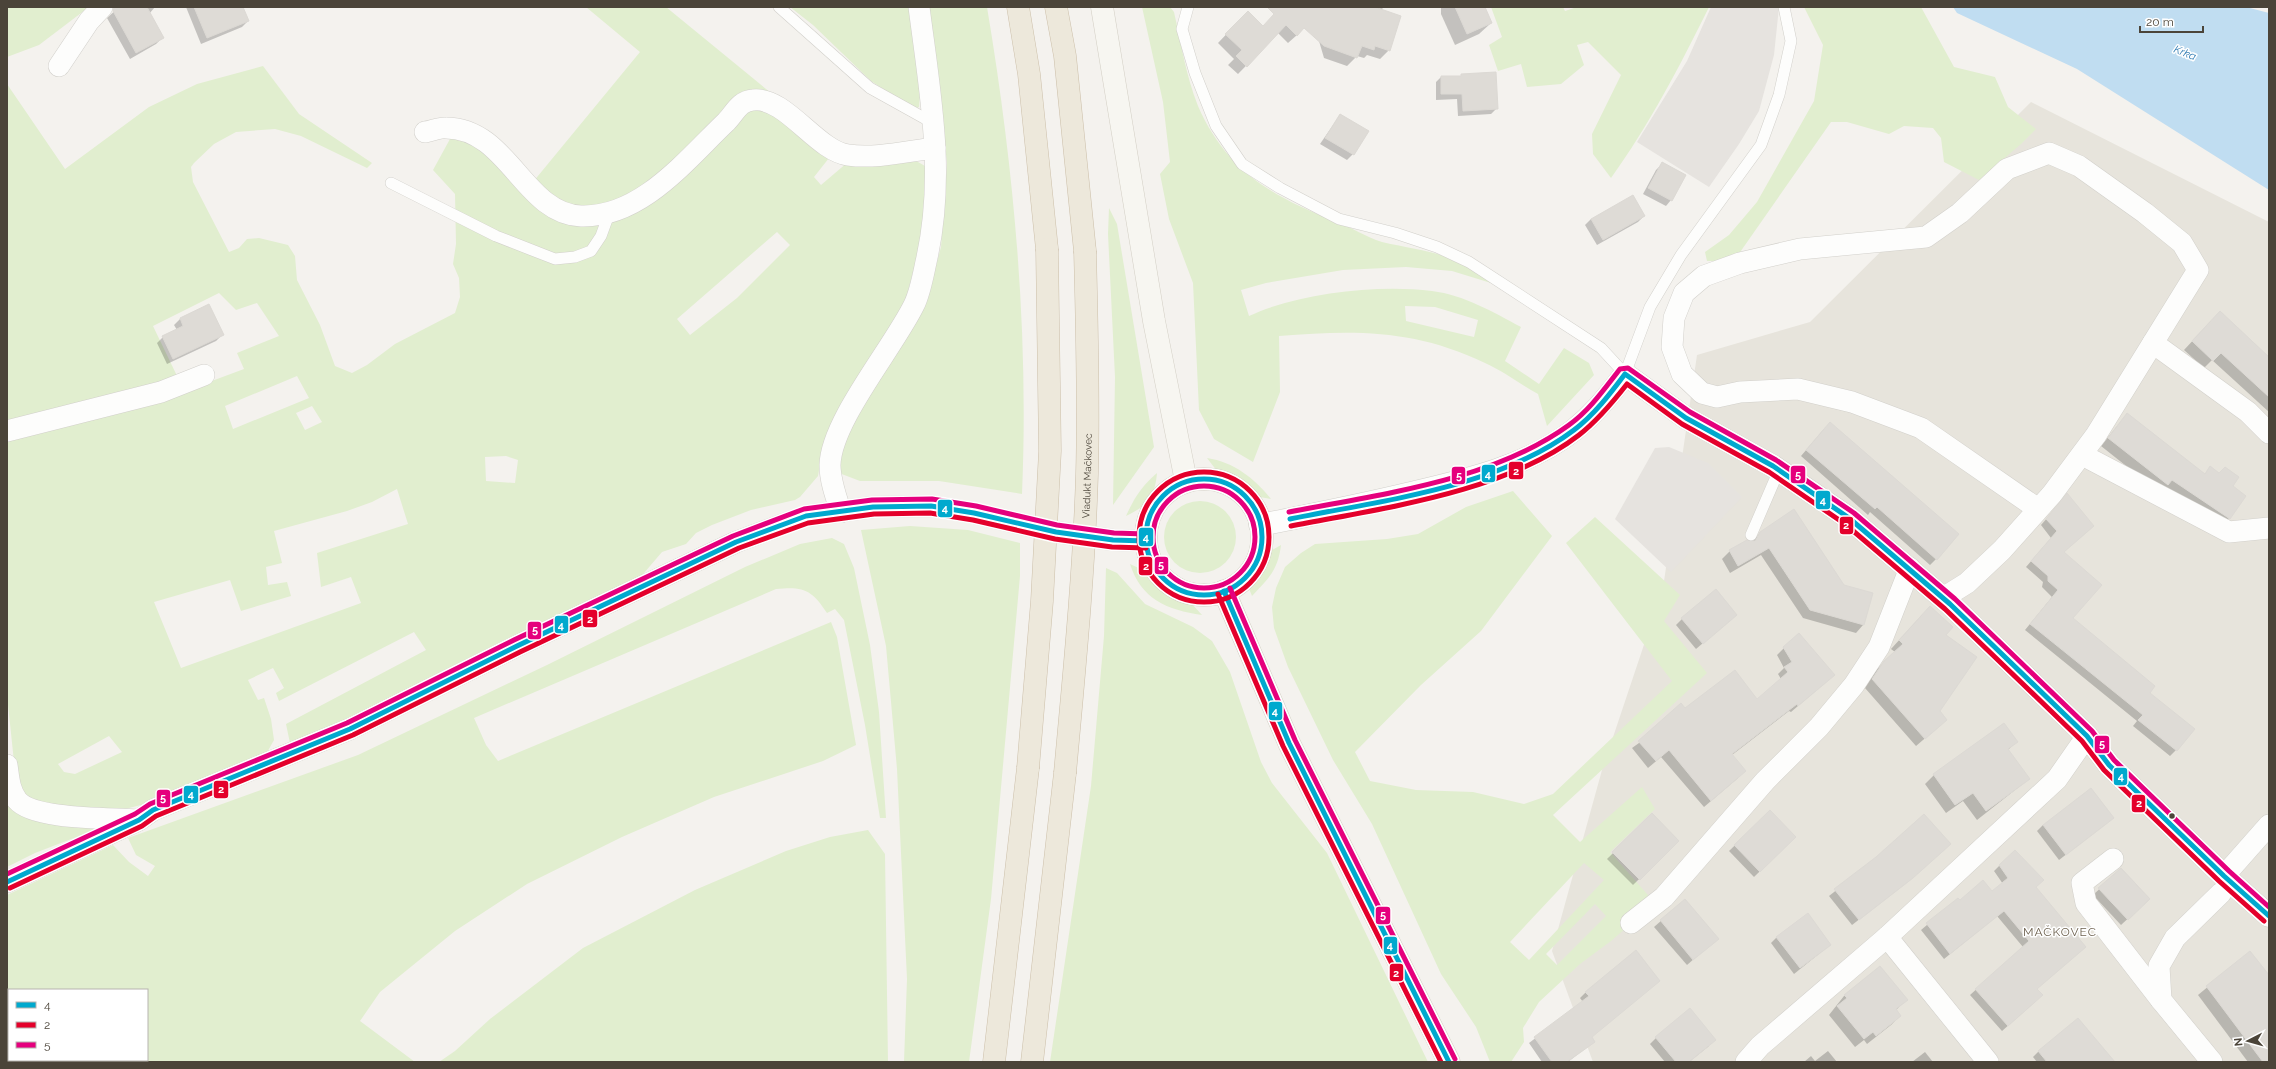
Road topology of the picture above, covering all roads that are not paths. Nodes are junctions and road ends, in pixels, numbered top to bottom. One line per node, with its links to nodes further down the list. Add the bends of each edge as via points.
1 (102, 7): 9 (street, via 89,21)
2 (779, 7): 10 (lane, via 870,88)
3 (919, 7): 10 (street)
4 (1018, 7): 43 (highway, bridge, via 1029,74 1047,249 1050,451 1042,601 1028,768)
5 (1056, 7): 44 (highway, Viadukt Mačkovec, bridge, via 1065,56 1085,251 1088,354 1087,476 1065,773)
6 (1102, 7): 22 (main road, via 1154,321)
7 (1188, 7): 16 (lane, via 1182,29 1195,73 1216,126 1242,164 1280,188 1339,219 1423,242 1469,262 1601,348)
8 (1784, 7): 16 (lane, via 1791,41 1779,94 1761,145 1681,255 1646,316)
9 (59, 66)
10 (933, 124): 12 (street)
11 (426, 132): 14 (street, via 446,128 474,134 495,149 553,209 579,216)
12 (936, 148): 14 (street, via 877,155 848,155 834,150 784,111 768,102 753,99 739,105 729,119 664,181 628,206); 24 (street, via 935,221 914,304 838,434 830,464)
13 (391, 183): 14 (lane, via 496,236 556,259 576,257 591,251 601,236)
14 (609, 214)
15 (2153, 344): 19 (street, via 2248,412); 23 (street, via 2096,434); 23 (street, via 2198,270 2182,243 2145,213 2079,166 2049,153 2007,168 1960,213 1926,237 1800,249 1740,263 1704,276 1684,293 1674,318 1672,347 1682,374 1702,393 1717,397 1740,392 1798,389 1852,402 1921,428)
16 (1625, 374): 21 (street, via 1686,418); 25 (street, via 1607,400 1574,431 1502,469 1398,496)
17 (204, 375): 18 (street, via 161,392)
18 (7, 432)
19 (2269, 433)
20 (2090, 459): 26 (street, via 2229,532)
21 (1779, 470): 27 (lane); 29 (street, via 1849,518)
22 (1186, 481): 25 (main road, via 1200,478 1216,479 1232,485 1246,496 1256,509); 28 (main road, via 1170,488 1160,498 1147,523)
23 (2038, 509): 31 (street, via 2002,550 1967,582)
24 (841, 512): 28 (street, via 873,507 931,506 1056,532 1113,540); 34 (street, via 806,516 736,542 350,729 153,810)
25 (1260, 525): 30 (main road, via 1262,542 1258,558 1239,584)
26 (2269, 528)
27 (1751, 535)
28 (1146, 541): 30 (main road, via 1148,556 1157,572 1171,585 1187,593 1206,595)
29 (1910, 568): 31 (street); 40 (street, via 1879,647 1854,686 1819,727 1765,781 1664,897)
30 (1224, 591): 45 (main road, via 1289,743)
31 (1943, 598): 32 (street)
32 (2087, 736): 38 (street, via 2109,765); 41 (street, via 2057,779)
33 (7, 765): 34 (street, via 10,788 18,801 30,809 47,814)
34 (139, 820): 37 (street)
35 (2269, 825): 38 (street)
36 (2113, 859): 42 (street, via 2082,883 2086,903)
37 (7, 882)
38 (2223, 885): 39 (street); 42 (street, via 2175,938 2159,966)
39 (2269, 916)
40 (1631, 923)
41 (1887, 938): 46 (street, via 1760,1046); 47 (street)
42 (2161, 1000): 48 (street)
43 (994, 1062)
44 (1032, 1062)
45 (1449, 1062)
46 (1746, 1062)
47 (1988, 1062)
48 (2212, 1062)

